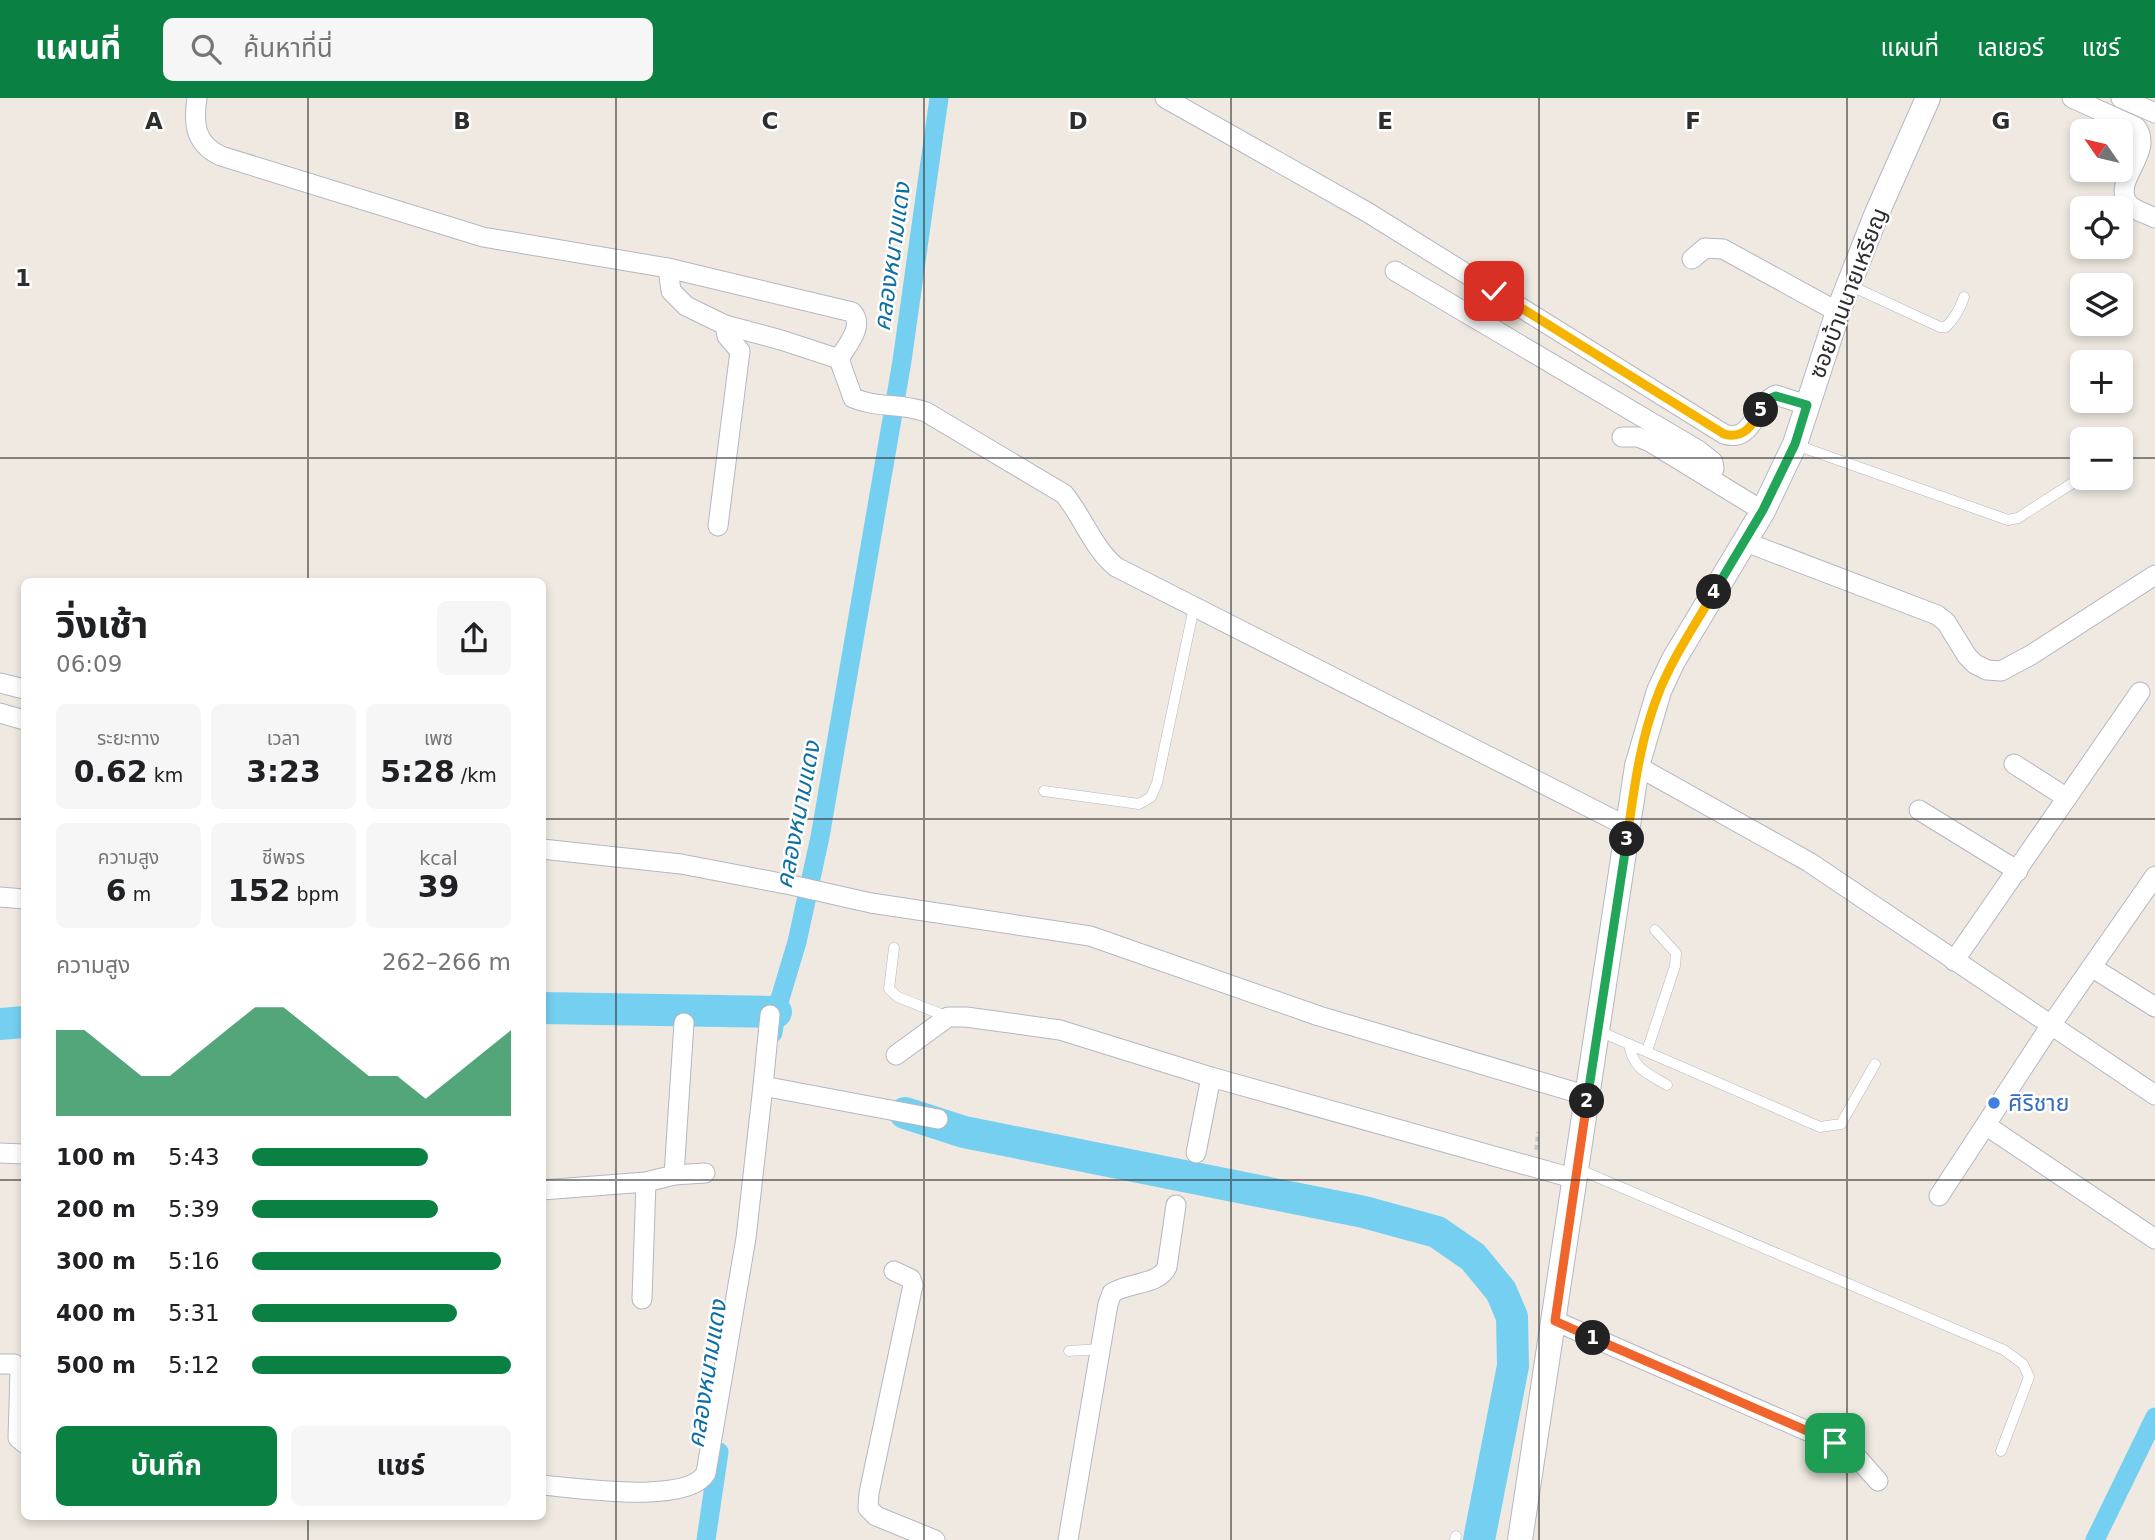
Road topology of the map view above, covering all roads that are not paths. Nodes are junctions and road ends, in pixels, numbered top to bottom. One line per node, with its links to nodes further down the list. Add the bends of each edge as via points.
1 (197, 98): 9 (street, via 197,133 207,149 221,156 483,237)
2 (1165, 98): 16 (street, via 1367,212 1724,434 1745,432 1776,396)
3 (1928, 98): 11 (street, ซอยบ้านนายเหรียญ)
4 (2073, 98): 7 (street, via 2144,134 2146,143 2124,191 2132,207)
5 (2121, 98): 6 (street)
6 (2153, 108)
7 (2155, 218)
8 (1692, 259): 13 (street, via 1705,248 1723,249)
9 (668, 268): 14 (street, via 671,291 686,306); 15 (street, via 852,312 858,326)
10 (1395, 271): 19 (street, via 1698,450 1713,462)
11 (1848, 285): 12 (lane, via 1940,327 1951,321); 13 (street, ซอยบ้านนายเหรียญ)
12 (1964, 297)
13 (1838, 312): 16 (street, ซอยบ้านนายเหรียญ)
14 (725, 325): 15 (street); 22 (street, via 727,336 740,351)
15 (839, 359): 25 (street, via 853,398 870,405 910,406 926,412 1064,494 1105,558)
16 (1807, 405): 18 (street, ซอยบ้านนายเหรียญ)
17 (1622, 437): 19 (street, via 1650,442)
18 (1795, 444): 20 (lane, via 2008,520); 21 (street, ซอยบ้านนายเหรียญ)
19 (1709, 478): 21 (street)
20 (2070, 485)
21 (1763, 510): 23 (street, ซอยบ้านนายเหรียญ)
22 (718, 526)
23 (1743, 541): 24 (street, via 1937,615 1967,656 1987,670 2001,671 2031,655); 32 (street, ซอยบ้านนายเหรียญ, via 1659,691)
24 (2155, 575)
25 (1194, 607): 33 (lane, via 1151,797 1139,804); 36 (street)
26 (0, 682): 27 (street)
27 (21, 688)
28 (2140, 692): 34 (street)
29 (0, 713): 30 (street)
30 (21, 719)
31 (2014, 764): 34 (street)
32 (1637, 766): 36 (street, ซอยบ้านนายเหรียญ); 44 (street, via 1809,862)
33 (1044, 791)
34 (2067, 798): 38 (street)
35 (1919, 810): 38 (street)
36 (1628, 827): 51 (street, ซอยบ้านนายเหรียญ)
37 (546, 849): 60 (street, via 681,864 871,903 1090,936 1319,1016)
38 (2018, 872): 44 (street)
39 (2155, 876): 45 (street)
40 (0, 897): 41 (street)
41 (21, 899)
42 (1655, 930): 53 (lane, via 1676,953)
43 (894, 948): 48 (lane, via 890,989 898,997)
44 (1954, 961): 50 (street)
45 (2093, 968): 46 (street); 50 (street)
46 (2155, 1007)
47 (769, 1015): 58 (street)
48 (948, 1017): 54 (street); 56 (street, via 1060,1030)
49 (684, 1023): 68 (street)
50 (2051, 1026): 59 (street); 62 (street)
51 (1598, 1030): 52 (lane); 60 (street, ซอยบ้านนายเหรียญ)
52 (1629, 1044): 53 (lane); 57 (lane, via 1634,1062)
53 (1647, 1051): 55 (lane, via 1820,1128 1841,1124)
54 (896, 1055)
55 (1875, 1064)
56 (1211, 1077): 64 (street); 67 (street)
57 (1667, 1085)
58 (764, 1086): 61 (street); 83 (street, via 746,1238 706,1473 690,1486 659,1493)
59 (2155, 1095)
60 (1588, 1097): 67 (street, ซอยบ้านนายเหรียญ)
61 (938, 1119)
62 (1987, 1126): 71 (street); 73 (street)
63 (0, 1153): 65 (street)
64 (1196, 1153)
65 (21, 1154)
66 (705, 1173): 68 (street)
67 (1577, 1174): 76 (street, ซอยบ้านนายเหรียญ); 81 (lane, via 2004,1350 2023,1364 2029,1377)
68 (674, 1175): 69 (street)
69 (646, 1182): 70 (street); 75 (street)
70 (546, 1190)
71 (1939, 1196)
72 (1176, 1205): 77 (street, via 1163,1275 1112,1293)
73 (2155, 1239)
74 (894, 1271): 85 (street, via 911,1279 913,1285 868,1508 876,1516)
75 (642, 1299)
76 (1555, 1321): 82 (street, via 1835,1443 1854,1454); 84 (street, ซอยบ้านนายเหรียญ)
77 (1101, 1349): 78 (lane); 86 (street)
78 (1069, 1351)
79 (0, 1364): 80 (street, via 14,1364 20,1371)
80 (21, 1440)
81 (2001, 1451)
82 (1878, 1480)
83 (546, 1485)
84 (1521, 1537)
85 (935, 1540)
86 (1068, 1540)

